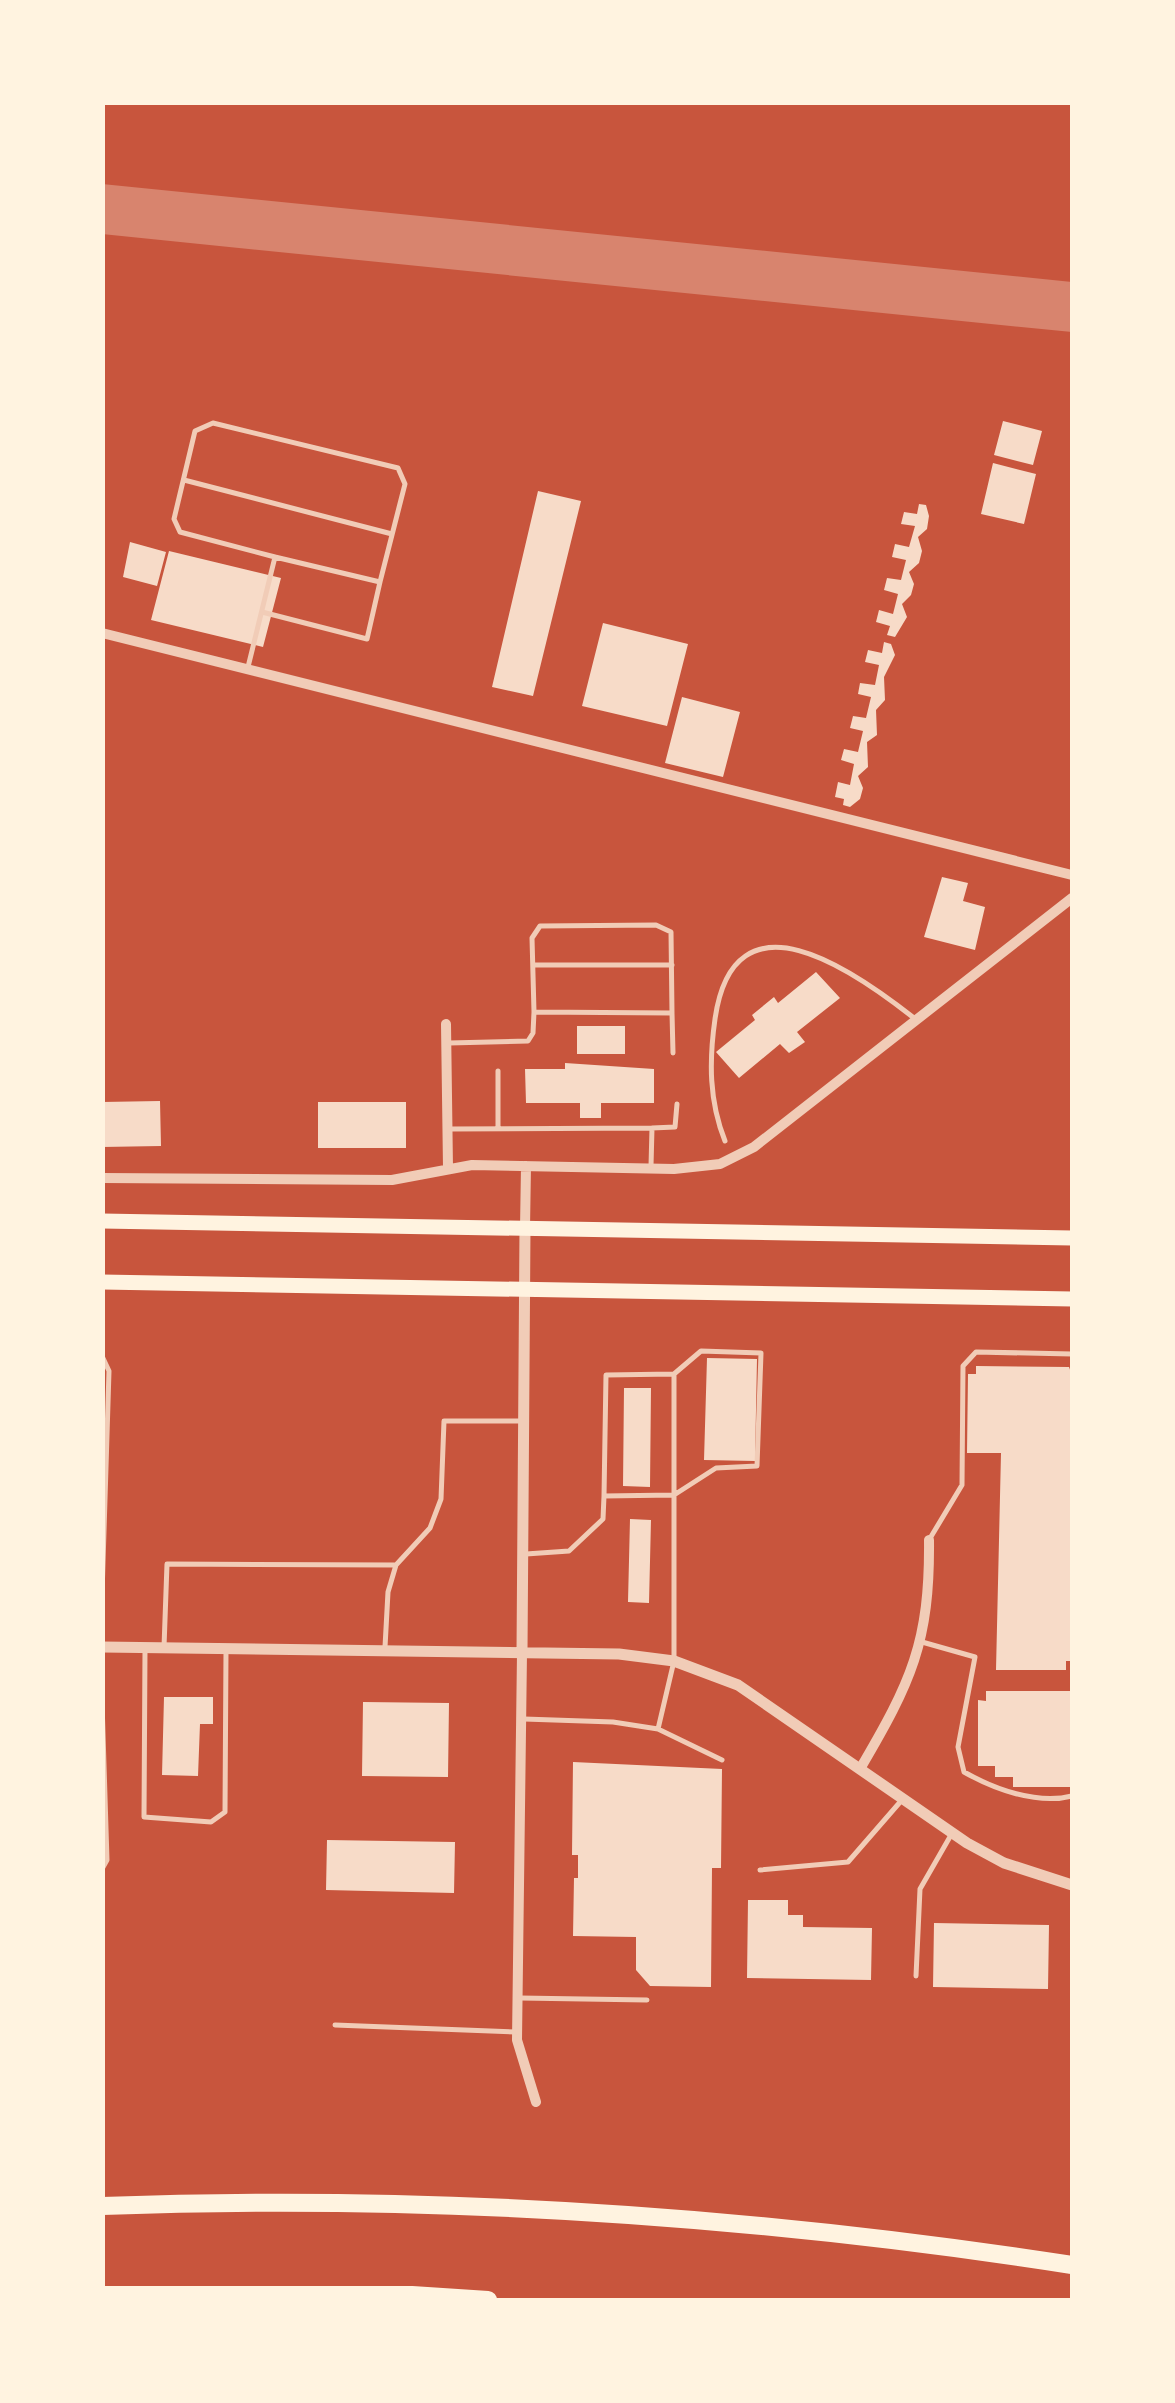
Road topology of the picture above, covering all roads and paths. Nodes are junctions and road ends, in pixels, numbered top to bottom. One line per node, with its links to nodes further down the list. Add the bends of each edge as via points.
1 (184, 480): 2 (lane); 2 (lane, via 196,431 214,423 398,468 405,484); 3 (lane, via 174,520 180,532)
2 (392, 534): 4 (lane)
3 (274, 557): 4 (lane); 5 (lane)
4 (380, 582): 5 (lane, via 367,639)
5 (262, 612): 7 (lane)
6 (102, 634): 7 (street)
7 (248, 670): 8 (street)
8 (1072, 875)
9 (1072, 898): 14 (street)
10 (672, 964): 11 (lane); 11 (lane, via 672,932 656,925 540,926 532,938); 13 (lane)
11 (533, 965): 12 (lane)
12 (534, 1012): 13 (lane); 16 (lane, via 528,1040)
13 (672, 1012): 17 (lane)
14 (917, 1020): 23 (lane, via 869,982 806,950 784,946 750,953 720,986 710,1048); 26 (street, via 737,1157 697,1168)
15 (446, 1024): 16 (street)
16 (446, 1043): 21 (street)
17 (673, 1054)
18 (498, 1071): 22 (lane)
19 (677, 1104): 20 (lane, via 674,1127)
20 (652, 1128): 22 (lane); 26 (lane)
21 (447, 1129): 22 (lane); 25 (street)
22 (498, 1129)
23 (725, 1141)
24 (526, 1166): 25 (street); 26 (street); 29 (street)
25 (448, 1168): 27 (street, via 392,1180)
26 (651, 1168)
27 (102, 1178)
28 (102, 1221): 29 (main road)
29 (525, 1228): 30 (main road); 32 (street)
30 (1072, 1238)
31 (102, 1282): 32 (main road)
32 (524, 1289): 33 (main road); 37 (street)
33 (1072, 1299)
34 (1072, 1354): 40 (lane, via 968,1356 962,1485)
35 (102, 1356): 43 (lane, via 108,1371)
36 (674, 1374): 38 (lane, via 606,1375); 39 (lane); 39 (lane, via 701,1352 762,1353 757,1466 716,1468)
37 (524, 1421): 41 (street); 42 (lane, via 444,1421 440,1499 430,1528)
38 (604, 1496): 39 (lane); 41 (lane, via 603,1519 569,1551)
39 (674, 1496): 51 (lane)
40 (930, 1540): 44 (street)
41 (522, 1554): 50 (street)
42 (396, 1566): 47 (lane, via 167,1564); 49 (lane)
43 (102, 1595)
44 (922, 1642): 56 (street, via 901,1700); 57 (lane, via 975,1657 958,1747 964,1772 1009,1792)
45 (102, 1647): 46 (street)
46 (145, 1647): 47 (street); 48 (lane, via 144,1817 211,1822 224,1812)
47 (164, 1648): 48 (street)
48 (226, 1648): 49 (street)
49 (385, 1651): 50 (street)
50 (522, 1652): 51 (street); 53 (street)
51 (674, 1661): 54 (lane); 56 (street, via 738,1684)
52 (102, 1702): 60 (lane)
53 (521, 1719): 54 (lane); 64 (street)
54 (658, 1728): 55 (lane)
55 (722, 1760)
56 (860, 1769): 58 (street)
57 (1072, 1796)
58 (903, 1798): 59 (street); 61 (lane, via 848,1862)
59 (952, 1833): 62 (street, via 1004,1863); 63 (lane, via 920,1889)
60 (102, 1869)
61 (760, 1870)
62 (1072, 1884)
63 (916, 1976)
64 (517, 1998): 65 (lane); 67 (street)
65 (647, 2000)
66 (334, 2025): 67 (lane)
67 (516, 2032): 68 (street)
68 (536, 2102)
69 (102, 2206): 70 (highway, via 379,2201 592,2210)
70 (1070, 2264)
71 (102, 2296): 72 (highway)
72 (488, 2300)

